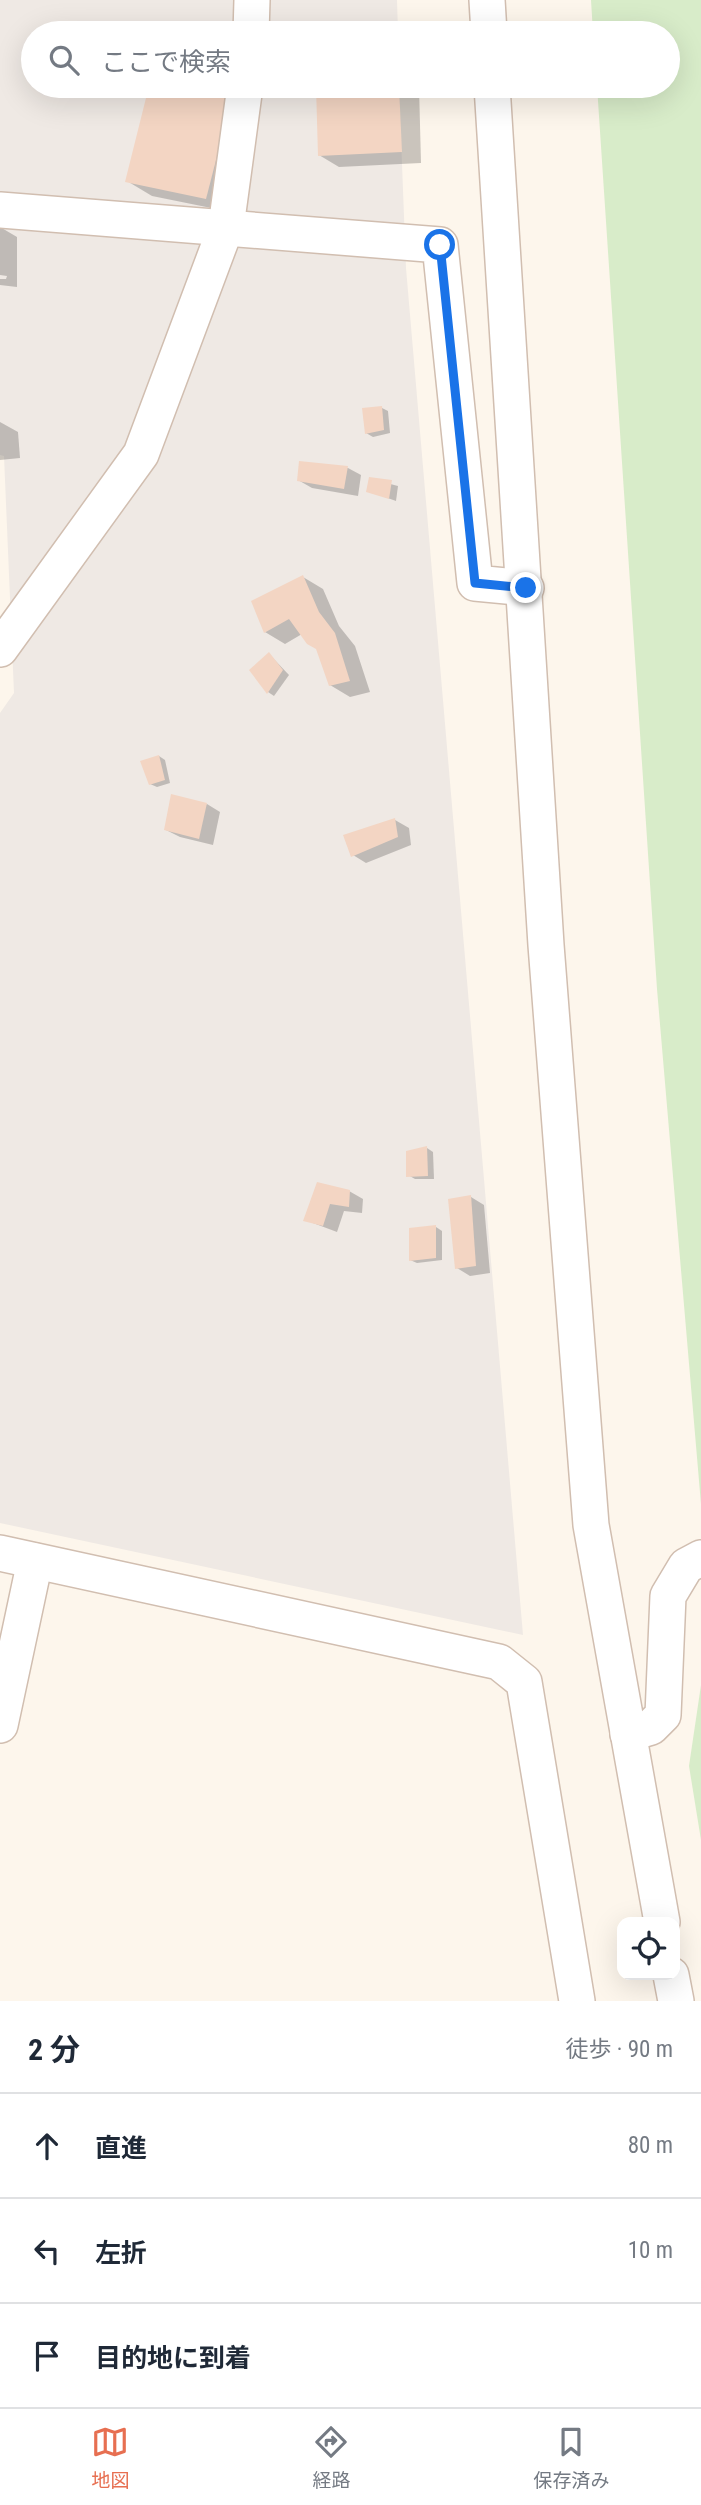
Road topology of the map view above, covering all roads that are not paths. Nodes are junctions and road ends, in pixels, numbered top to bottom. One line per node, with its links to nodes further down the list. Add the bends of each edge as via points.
1 (252, 0): 3 (street)
2 (487, 0): 4 (street)
3 (251, 21)
4 (488, 21)
5 (243, 98): 8 (street)
6 (493, 98): 9 (street)
7 (0, 210): 8 (street)
8 (226, 227): 9 (street, via 440,245 475,583); 10 (street, via 141,454)
9 (526, 588): 15 (street, via 546,945 591,1525)
10 (0, 649)
11 (0, 1553): 13 (street)
12 (701, 1558): 15 (street, via 686,1566 668,1596 663,1715 652,1727)
13 (35, 1561): 14 (street); 18 (street, via 499,1662 524,1682)
14 (0, 1725)
15 (628, 1734): 16 (street)
16 (661, 1917)
17 (672, 1980): 19 (street)
18 (577, 2001)
19 (676, 2001)

